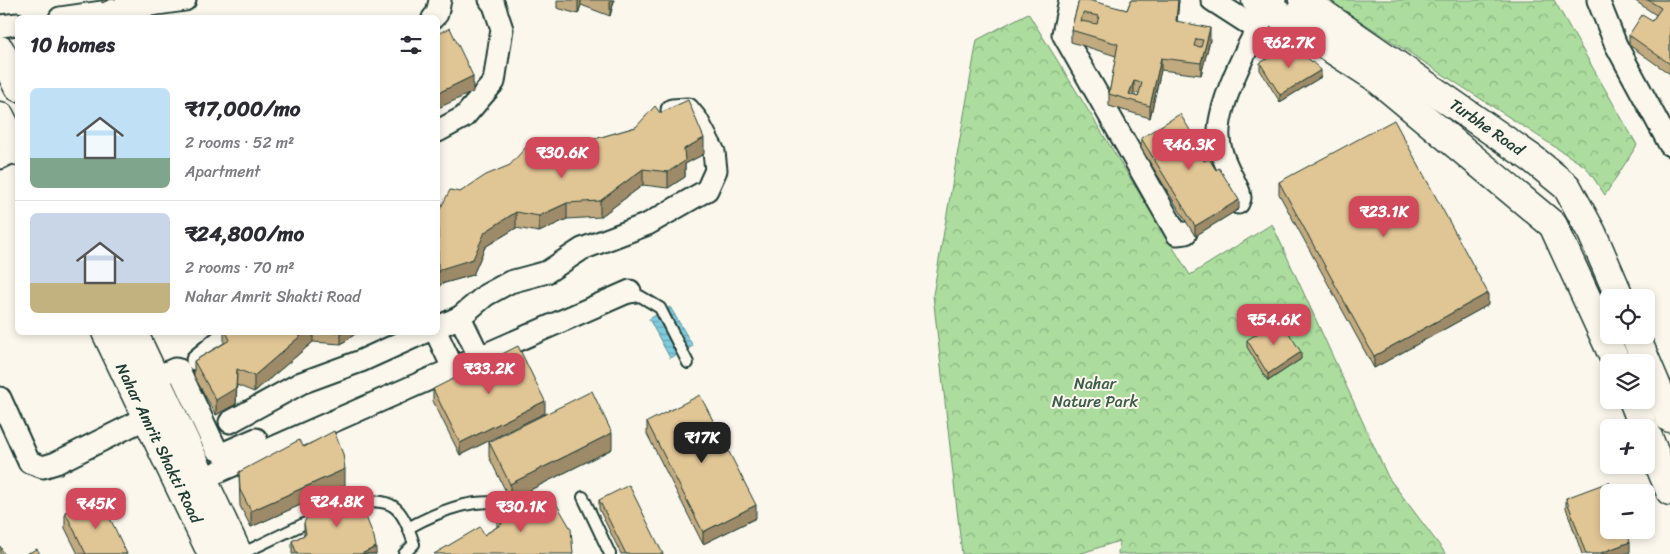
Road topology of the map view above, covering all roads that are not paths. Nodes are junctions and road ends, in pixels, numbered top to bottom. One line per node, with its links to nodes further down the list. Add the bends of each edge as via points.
1 (440, 0): 10 (street)
2 (490, 0): 18 (street, via 502,29 494,82 464,116)
3 (1070, 0): 24 (street, via 1063,34 1177,234)
4 (1212, 0): 8 (street)
5 (1303, 0): 14 (street, Turbhe Road)
6 (1598, 0): 19 (street, via 1616,45)
7 (172, 1): 9 (street)
8 (1264, 9): 14 (street); 22 (street, via 1223,107 1220,126 1221,151 1239,192)
9 (80, 15)
10 (436, 15)
11 (15, 24): 12 (street)
12 (0, 26)
13 (0, 51): 15 (street)
14 (1380, 66): 21 (street, Turbhe Road, via 1534,160); 23 (street)
15 (15, 81)
16 (655, 115): 27 (street, via 673,109 688,110 697,120 714,152 716,170 707,190 648,224 582,249 548,272 510,282 486,295)
17 (0, 116): 20 (street)
18 (440, 130)
19 (1670, 145)
20 (13, 152)
21 (1567, 187): 23 (street); 25 (street, Turbhe Road, via 1592,233)
22 (1238, 203)
23 (1541, 215): 35 (street, via 1553,224)
24 (1186, 232)
25 (1616, 289)
26 (630, 290): 36 (street)
27 (460, 316): 28 (street); 36 (street)
28 (440, 326)
29 (108, 335): 42 (street, Nahar Amrit Shakti Road)
30 (134, 335): 40 (street, Nahar Amrit Shakti Road)
31 (227, 335): 37 (street)
32 (418, 335): 44 (street, via 301,383)
33 (437, 335): 39 (street)
34 (1639, 344): 43 (street)
35 (1612, 354)
36 (479, 356): 39 (street)
37 (197, 360)
38 (688, 363): 47 (lane, via 660,308 640,296 623,299)
39 (453, 368): 45 (street)
40 (154, 378): 42 (street, Nahar Amrit Shakti Road); 45 (street, via 179,370 216,449 224,452 270,434 276,435)
41 (0, 398): 42 (street, via 29,462 42,467 56,464)
42 (158, 412): 47 (street, Nahar Amrit Shakti Road)
43 (1670, 418)
44 (230, 422)
45 (280, 444): 47 (street)
46 (1655, 454): 48 (street)
47 (193, 487): 52 (street, Nahar Amrit Shakti Road); 53 (street, Nahar Amrit Shakti Road)
48 (1670, 491)
49 (583, 497): 55 (lane)
50 (519, 509): 51 (lane, via 509,504 483,501 450,509)
51 (408, 528): 53 (lane, via 398,510 386,501 368,501 332,511); 54 (lane, via 414,544)
52 (212, 554)
53 (239, 554)
54 (404, 554)
55 (610, 554)

